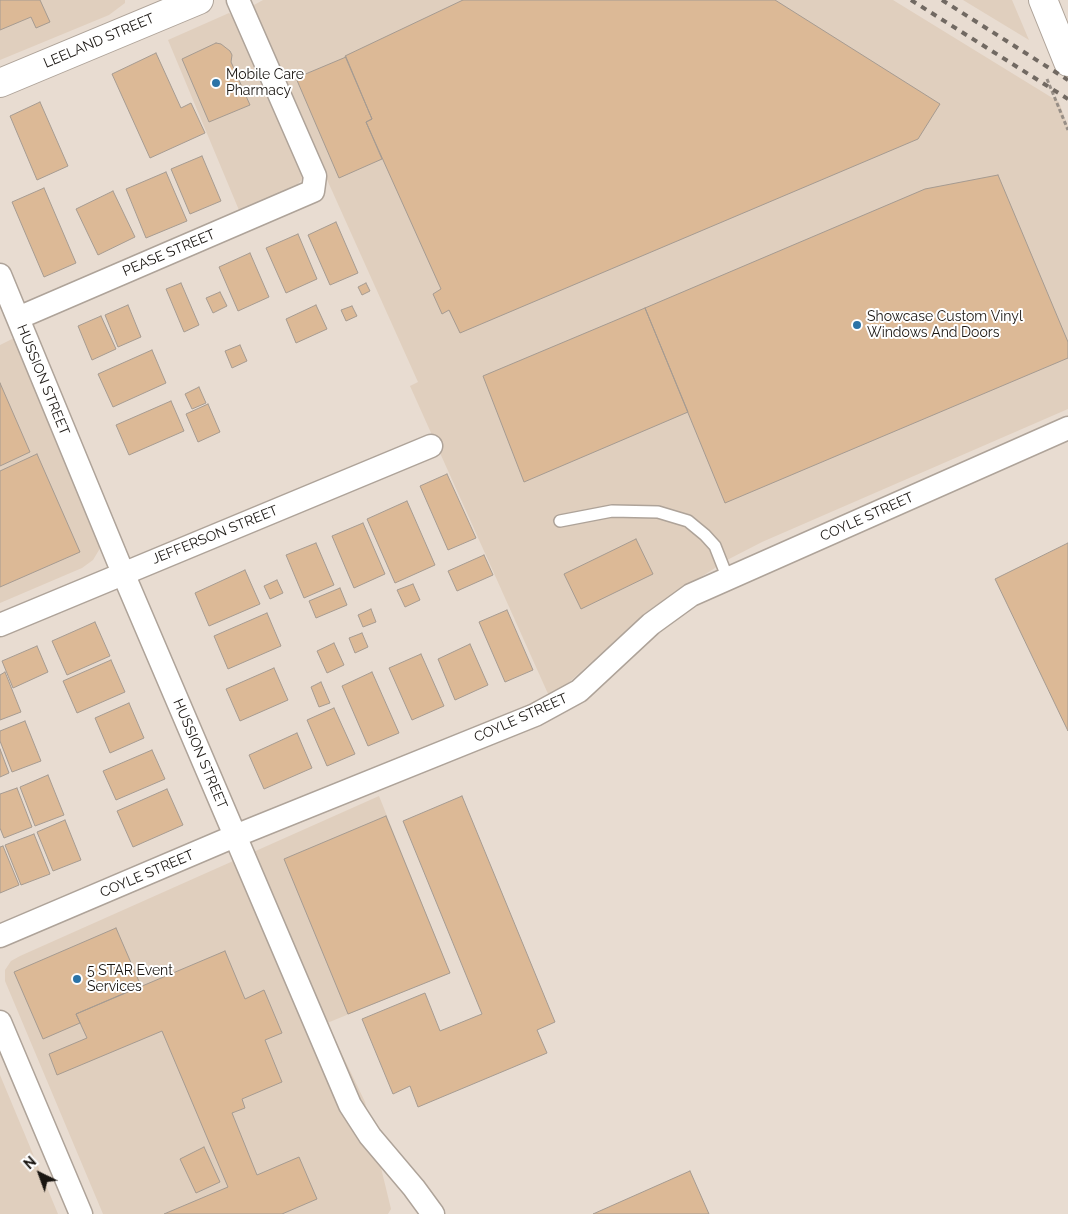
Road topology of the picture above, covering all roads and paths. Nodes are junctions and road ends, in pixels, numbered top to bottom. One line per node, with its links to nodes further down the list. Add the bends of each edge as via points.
1 (199, 0): 4 (main road, LEELAND STREET)
2 (238, 0): 8 (street, PEASE STREET, via 315,176 312,191)
3 (1043, 0): 5 (main road)
4 (154, 8): 6 (main road, LEELAND STREET)
5 (1068, 62)
6 (0, 83)
7 (0, 275): 8 (street, HUSSION STREET)
8 (18, 318): 12 (street, HUSSION STREET)
9 (1068, 428): 13 (street, COYLE STREET)
10 (431, 446): 12 (street, JEFFERSON STREET)
11 (560, 521): 13 (lane, via 612,511 658,512 688,521 715,546)
12 (123, 573): 14 (street, JEFFERSON STREET); 15 (street, HUSSION STREET)
13 (728, 579): 15 (street, COYLE STREET, via 691,595 651,624 580,691 535,714)
14 (0, 625)
15 (235, 836): 16 (street, COYLE STREET); 19 (street, HUSSION STREET, via 350,1105 370,1136)
16 (0, 936)
17 (0, 1022): 18 (street)
18 (81, 1214)
19 (433, 1214)

